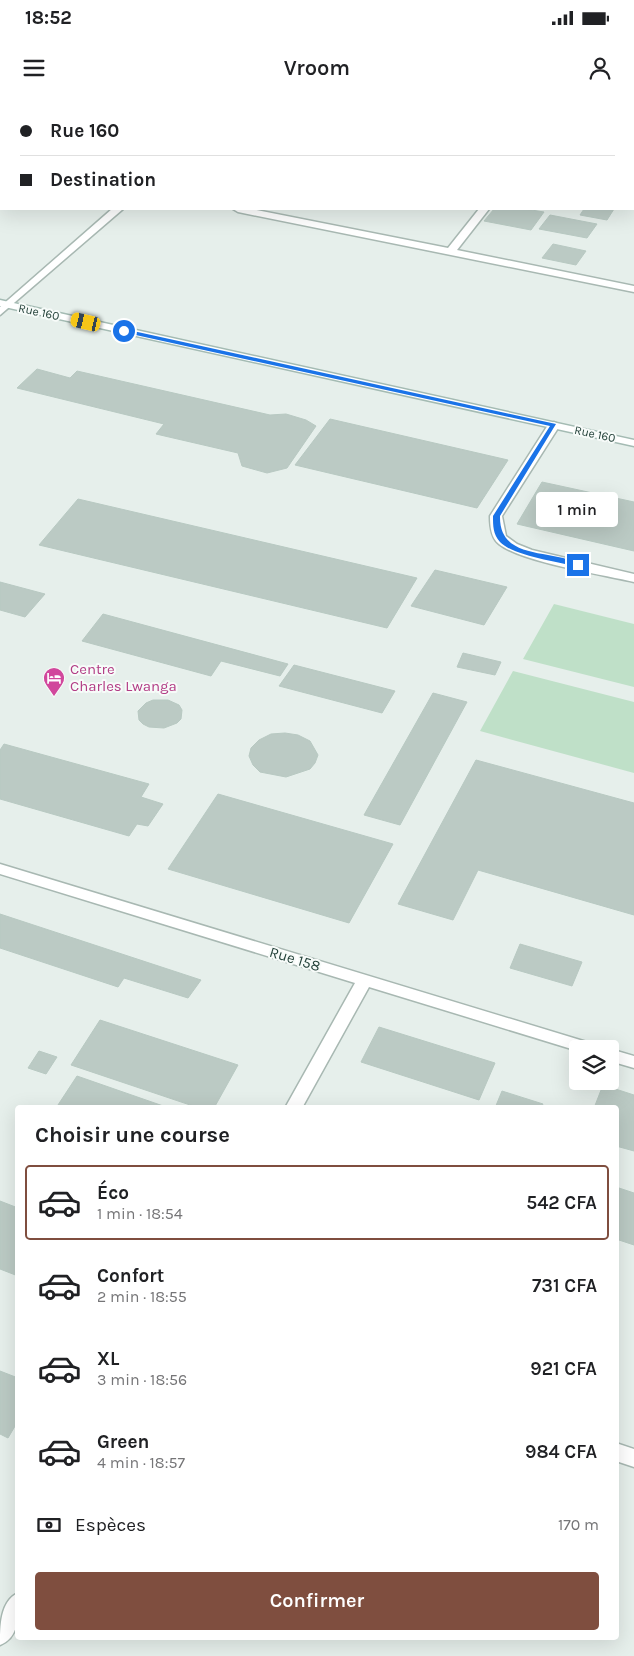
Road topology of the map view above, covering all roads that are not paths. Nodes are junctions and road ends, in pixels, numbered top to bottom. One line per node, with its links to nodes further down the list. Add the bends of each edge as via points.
1 (117, 210): 6 (street)
2 (243, 210): 4 (street)
3 (483, 210): 4 (street)
4 (450, 252): 5 (street)
5 (634, 289)
6 (2, 307): 7 (street, Rue 160)
7 (554, 425): 8 (street, Rue 160); 9 (street, via 496,516 496,529 503,541 522,551)
8 (634, 443)
9 (634, 578)
10 (0, 869): 11 (street, Rue 158)
11 (365, 980): 12 (street, Rue 158); 15 (street)
12 (569, 1043)
13 (619, 1058): 14 (street)
14 (634, 1062)
15 (295, 1105)
16 (619, 1453): 17 (street)
17 (634, 1458)
18 (15, 1608): 19 (street)
19 (0, 1635)

